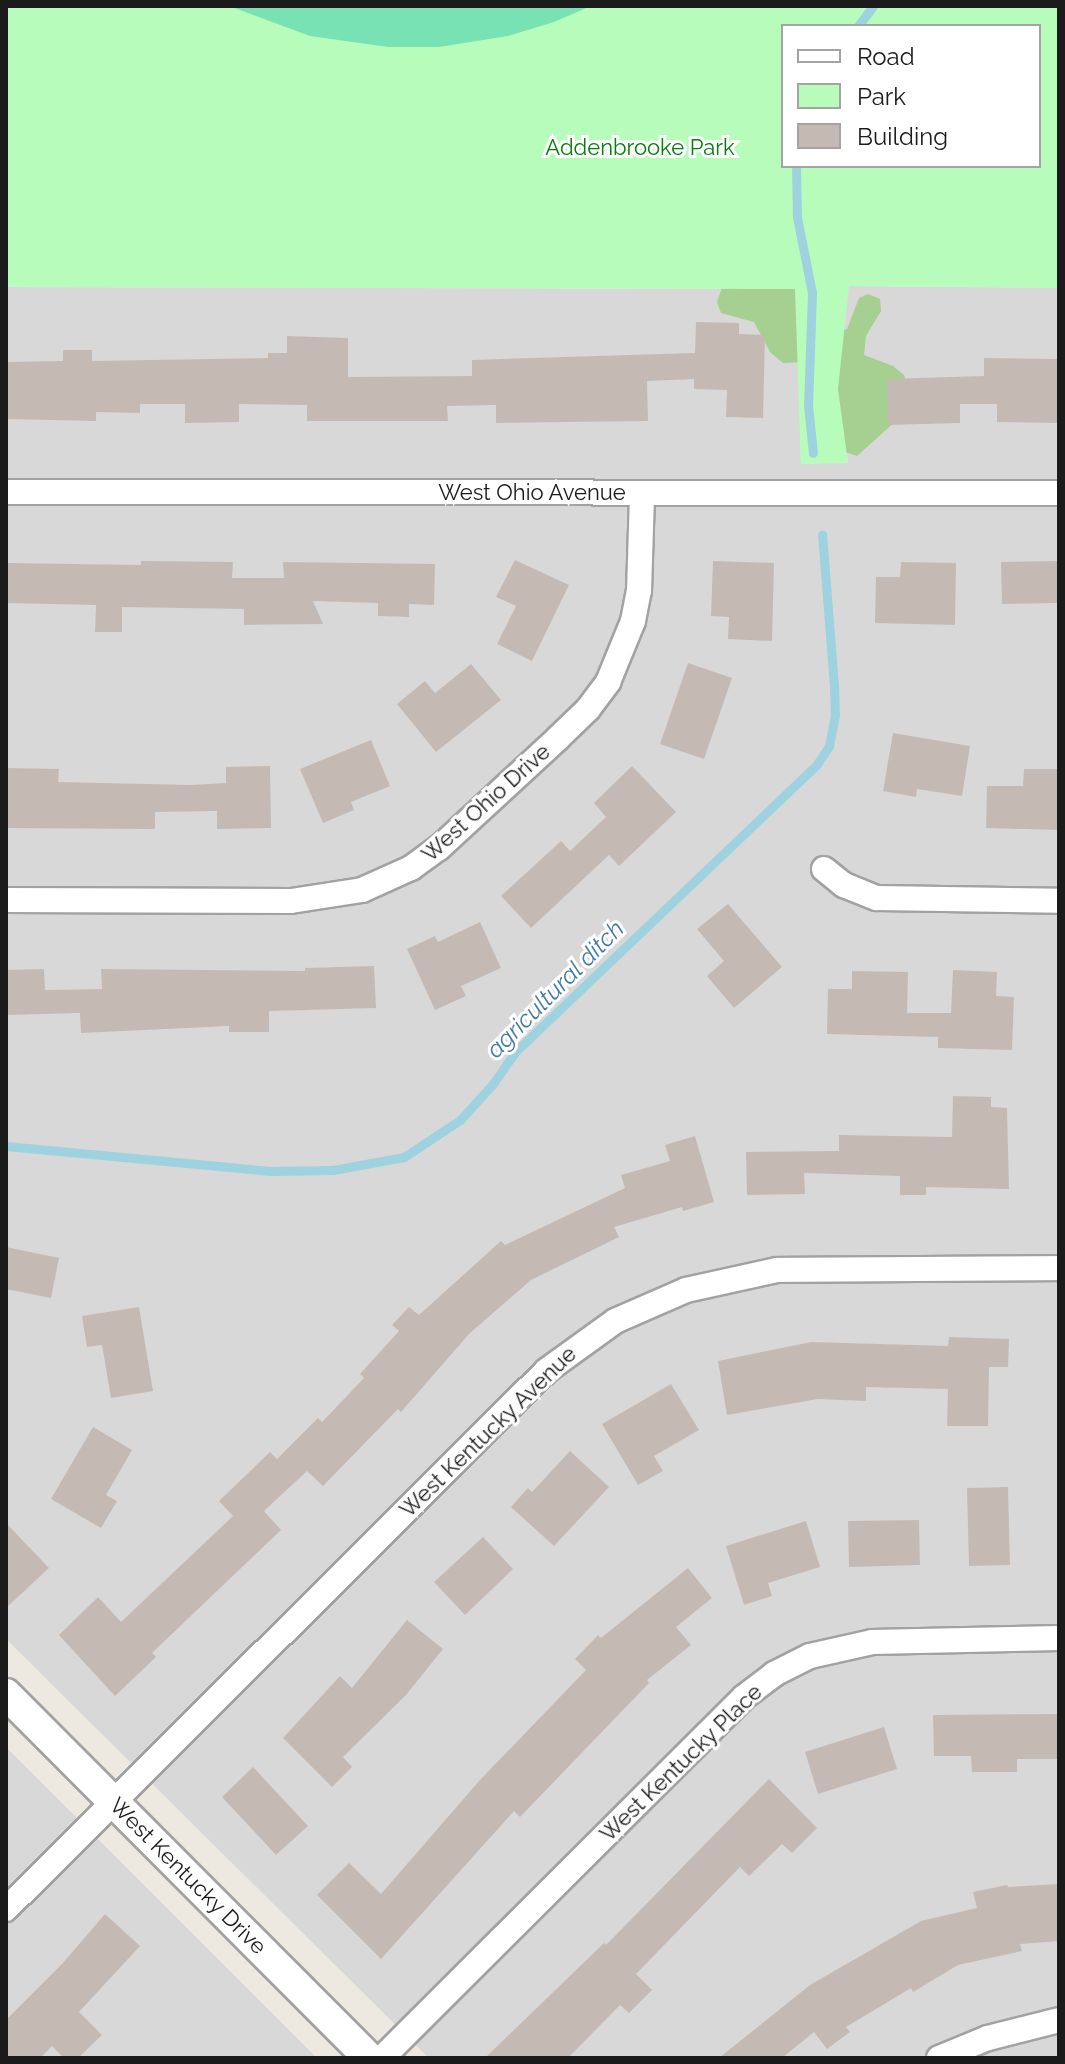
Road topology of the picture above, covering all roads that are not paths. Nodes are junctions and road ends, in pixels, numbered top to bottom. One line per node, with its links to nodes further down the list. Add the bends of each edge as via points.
1 (6, 492): 2 (street, West Ohio Avenue)
2 (642, 493): 3 (street, West Ohio Avenue); 5 (street, West Ohio Drive, via 639,591 608,682 558,738 411,868 362,890 291,901)
3 (1059, 493)
4 (824, 869): 6 (street, via 844,885 877,898)
5 (6, 900)
6 (1059, 901)
7 (1059, 1268): 10 (street, West Kentucky Avenue, via 777,1270 686,1290 615,1321 546,1371)
8 (1059, 1638): 14 (street, West Kentucky Place, via 872,1642 810,1656 774,1674)
9 (6, 1694): 10 (street, West Kentucky Drive)
10 (113, 1800): 11 (street, West Kentucky Avenue); 13 (street, West Kentucky Drive)
11 (6, 1909)
12 (1059, 2020): 15 (street, via 988,2038)
13 (369, 2058)
14 (382, 2058)
15 (939, 2058)

